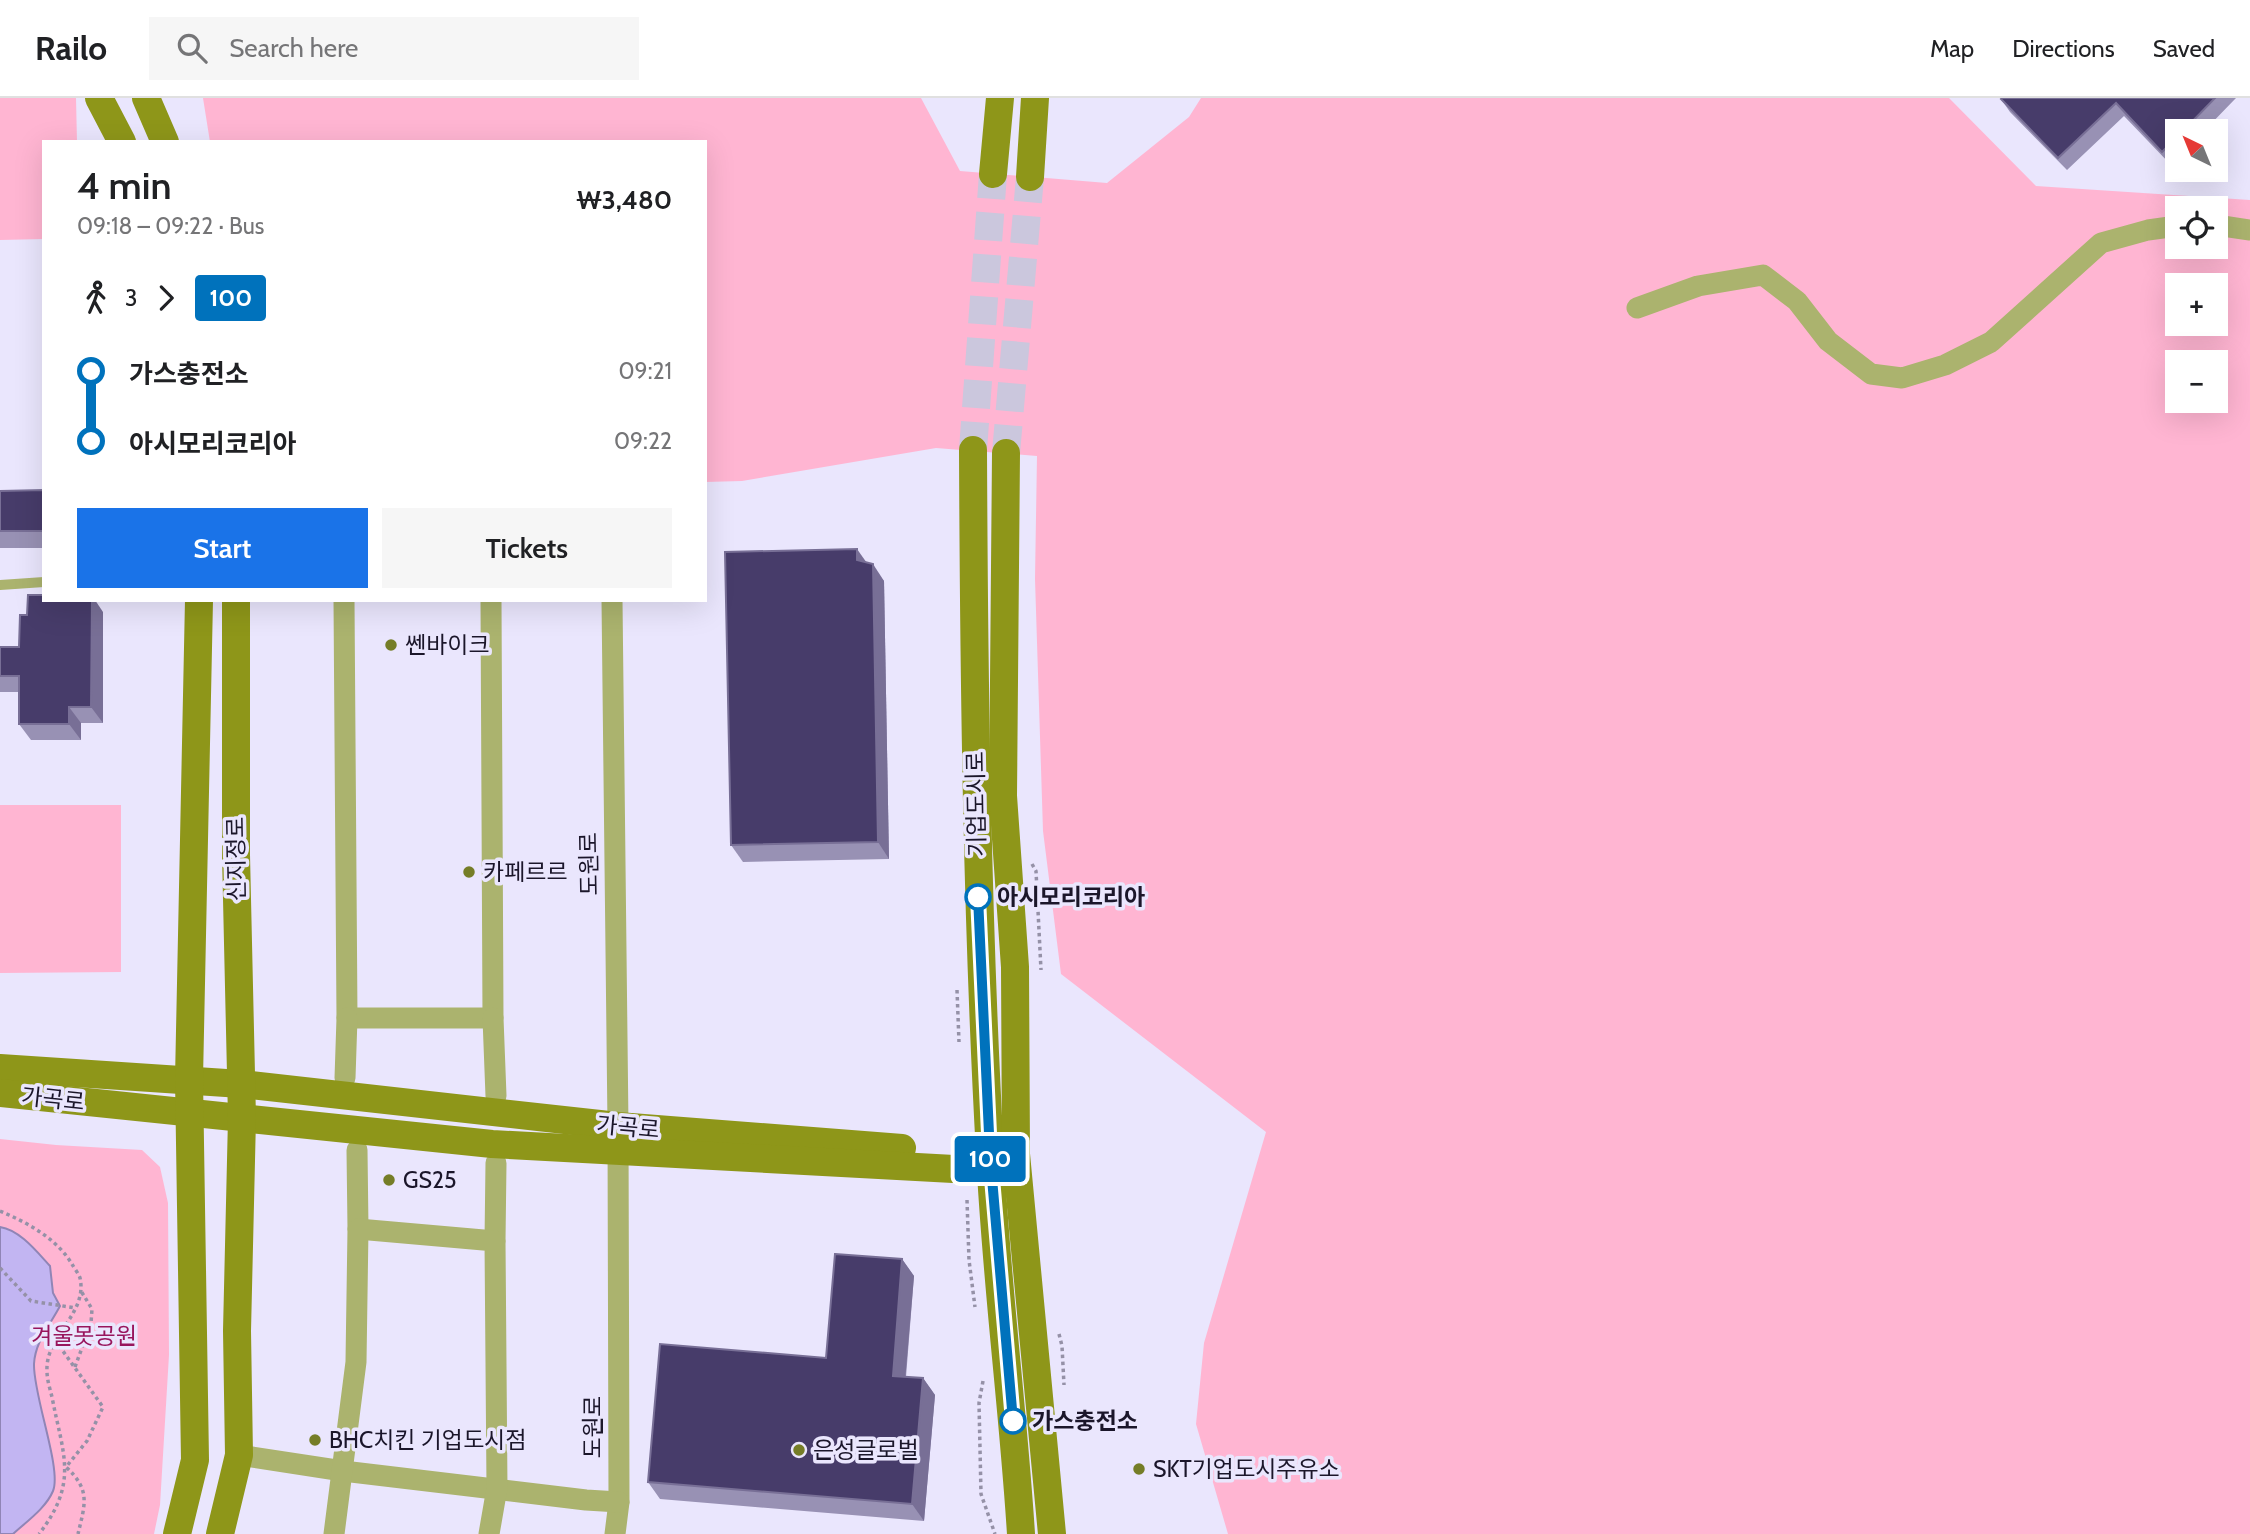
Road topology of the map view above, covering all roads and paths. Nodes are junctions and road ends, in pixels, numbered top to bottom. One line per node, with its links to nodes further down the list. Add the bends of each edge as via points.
1 (99, 98): 5 (street)
2 (146, 98): 6 (street)
3 (1000, 98): 7 (street)
4 (1035, 98): 8 (street)
5 (121, 140)
6 (164, 140)
7 (993, 174)
8 (1030, 177)
9 (2228, 227): 11 (street)
10 (2165, 228): 12 (street, via 2101,243 1991,342 1945,365 1902,378 1871,374 1828,341 1797,301 1763,275 1698,286)
11 (2250, 230)
12 (1637, 308)
13 (973, 450): 35 (street, 기업도시로, via 977,862)
14 (1006, 453): 35 (street, 기업도시로, via 1003,796 1015,967)
15 (42, 582): 16 (lane)
16 (0, 585)
17 (199, 602): 26 (street)
18 (236, 602): 27 (street, 신지정로)
19 (344, 602): 22 (street)
20 (491, 602): 23 (street)
21 (612, 602): 32 (street, 도원로)
22 (347, 1018): 23 (street); 25 (street)
23 (493, 1018): 29 (street)
24 (0, 1068): 26 (street, 가곡로)
25 (345, 1078)
26 (189, 1079): 27 (street, 가곡로); 30 (street)
27 (241, 1084): 31 (street, 신지정로); 32 (street, 가곡로)
28 (0, 1093): 30 (street, 가곡로)
29 (496, 1096)
30 (189, 1113): 31 (street, 가곡로); 54 (street, via 195,1460)
31 (242, 1118): 32 (street, 가곡로, via 492,1144); 47 (street, 신지정로)
32 (618, 1139): 35 (street, 가곡로); 51 (street, 도원로)
33 (357, 1150): 38 (street)
34 (496, 1163): 39 (street)
35 (1003, 1164): 60 (street, 기업도시로); 61 (street, 기업도시로)
36 (967, 1198): 43 (path)
37 (0, 1211): 41 (path, via 46,1236 67,1256 80,1278)
38 (358, 1229): 39 (street); 49 (street, via 356,1362)
39 (495, 1241): 50 (street)
40 (0, 1268): 42 (path, via 31,1301)
41 (79, 1289): 42 (path); 45 (path, via 92,1309)
42 (76, 1308): 44 (path)
43 (975, 1310)
44 (55, 1340): 45 (path); 48 (path, via 47,1372)
45 (75, 1367): 48 (path, via 103,1407 87,1441)
46 (982, 1371): 59 (path, via 981,1494)
47 (239, 1455): 49 (street); 55 (street, 신지정로)
48 (66, 1467): 52 (path, via 61,1498); 53 (path, via 79,1479 85,1502)
49 (343, 1471): 50 (street); 56 (street)
50 (497, 1488): 51 (street); 57 (street)
51 (619, 1502): 58 (street, 도원로)
52 (40, 1534)
53 (78, 1534)
54 (177, 1534)
55 (220, 1534)
56 (334, 1534)
57 (489, 1534)
58 (615, 1534)
59 (995, 1534)
60 (1021, 1534)
61 (1052, 1534)

